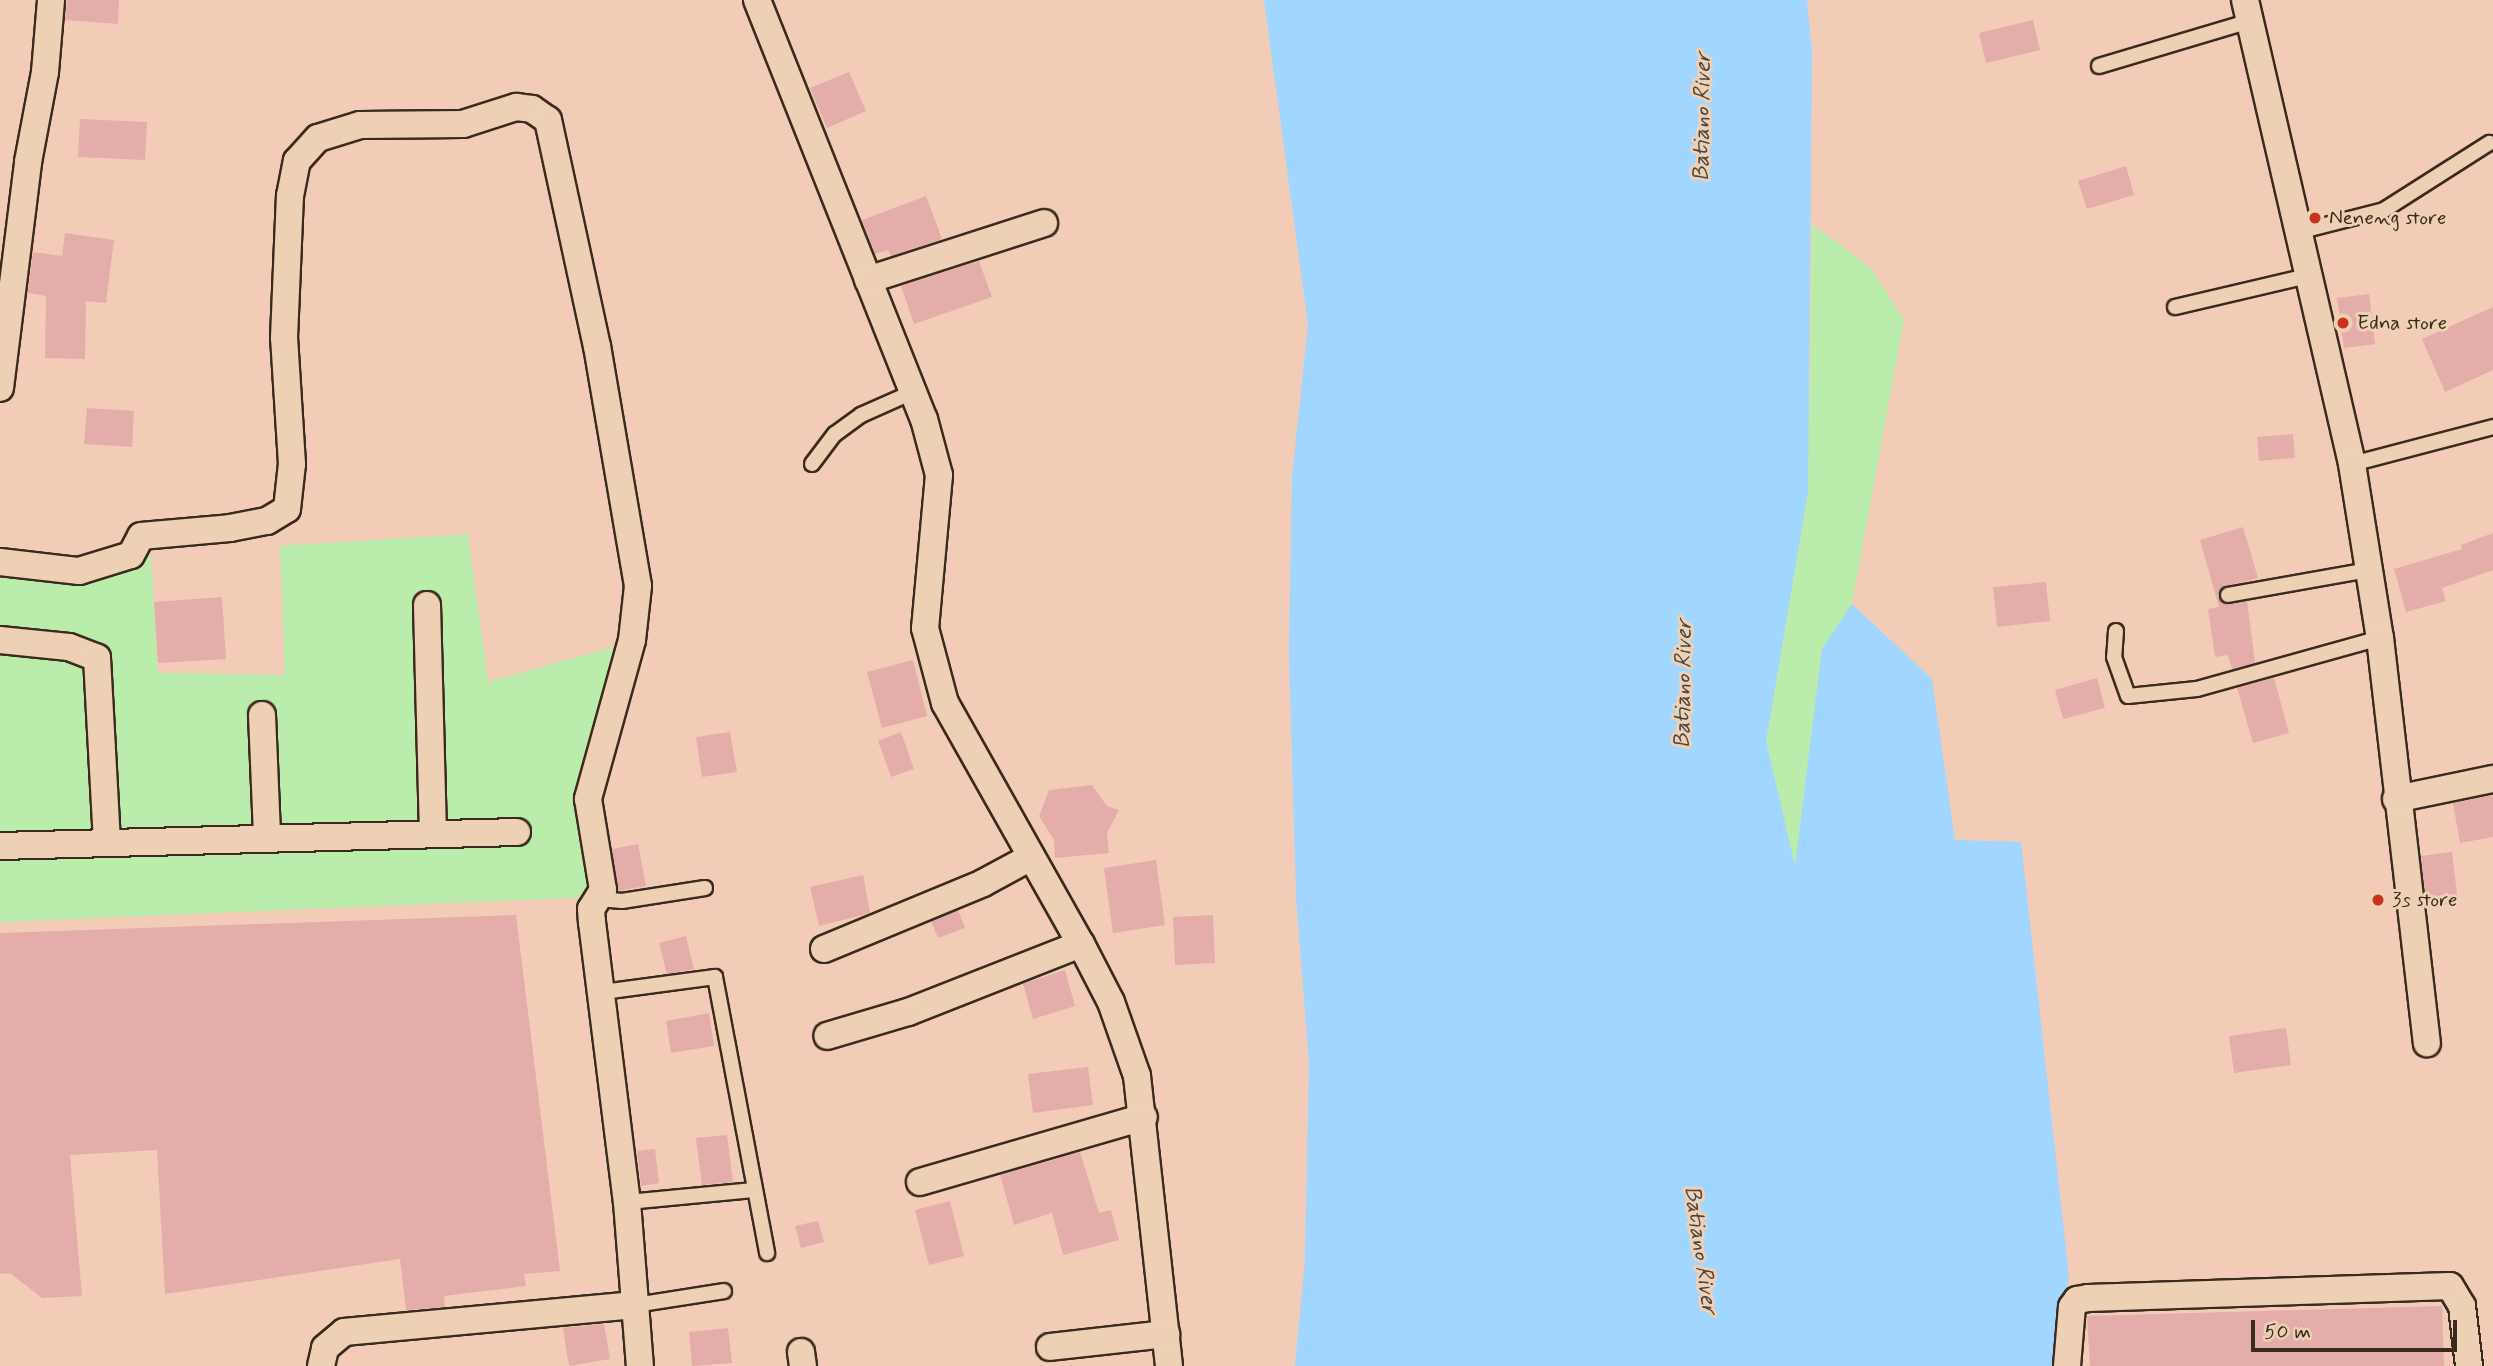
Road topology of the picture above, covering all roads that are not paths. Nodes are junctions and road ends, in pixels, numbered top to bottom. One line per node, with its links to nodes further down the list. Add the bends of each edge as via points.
1 (51, 0): 11 (street, via 46,72 27,162)
2 (757, 0): 9 (street)
3 (2247, 10): 4 (lane); 7 (street)
4 (2099, 66)
5 (2489, 143): 7 (lane, via 2384,210)
6 (1044, 223): 9 (street)
7 (2298, 232): 8 (street)
8 (2307, 276): 10 (lane); 15 (street)
9 (868, 279): 12 (street)
10 (2175, 307)
11 (0, 388)
12 (913, 392): 14 (lane, via 861,415 835,434); 31 (street, via 939,475 925,628 946,703)
13 (2493, 427): 15 (lane)
14 (812, 464)
15 (2352, 464): 17 (street)
16 (0, 562): 33 (street, via 79,571 131,555 141,536 230,528 267,521 287,509 292,464 284,338 290,195 296,160 318,138 360,125 463,124 516,107 532,108 548,120 597,346 638,586 632,640 588,799 603,890)
17 (2368, 570): 18 (lane); 21 (street)
18 (2228, 595)
19 (427, 606): 26 (street)
20 (2116, 631): 21 (lane, via 2114,656 2128,696 2197,689)
21 (2380, 638): 25 (street)
22 (0, 640): 29 (street, via 69,647 97,658)
23 (262, 715): 28 (street)
24 (2493, 779): 25 (street)
25 (2396, 799): 38 (street)
26 (433, 832): 27 (street); 28 (street)
27 (517, 832)
28 (267, 835): 29 (street)
29 (107, 843): 30 (street)
30 (0, 845)
31 (1031, 858): 34 (street); 35 (street, via 983,883)
32 (705, 888): 33 (lane, via 622,901)
33 (599, 899): 36 (street, via 591,909)
34 (1081, 944): 37 (street, via 908,1012); 39 (street, via 1125,1037)
35 (824, 948)
36 (603, 992): 41 (lane, via 715,977); 42 (street)
37 (827, 1036)
38 (2427, 1043)
39 (1144, 1117): 40 (street); 46 (street)
40 (920, 1182)
41 (754, 1190): 42 (lane); 43 (lane)
42 (627, 1202): 45 (street)
43 (767, 1253)
44 (724, 1292): 45 (lane)
45 (635, 1305): 48 (street, via 344,1332 325,1348); 49 (street)
46 (1166, 1334): 47 (street); 50 (street)
47 (1050, 1347)
48 (321, 1366)
49 (640, 1366)
50 (1169, 1366)
51 (2067, 1366): 52 (street, via 2072,1307 2077,1300 2450,1286 2462,1306)
52 (2469, 1366)

